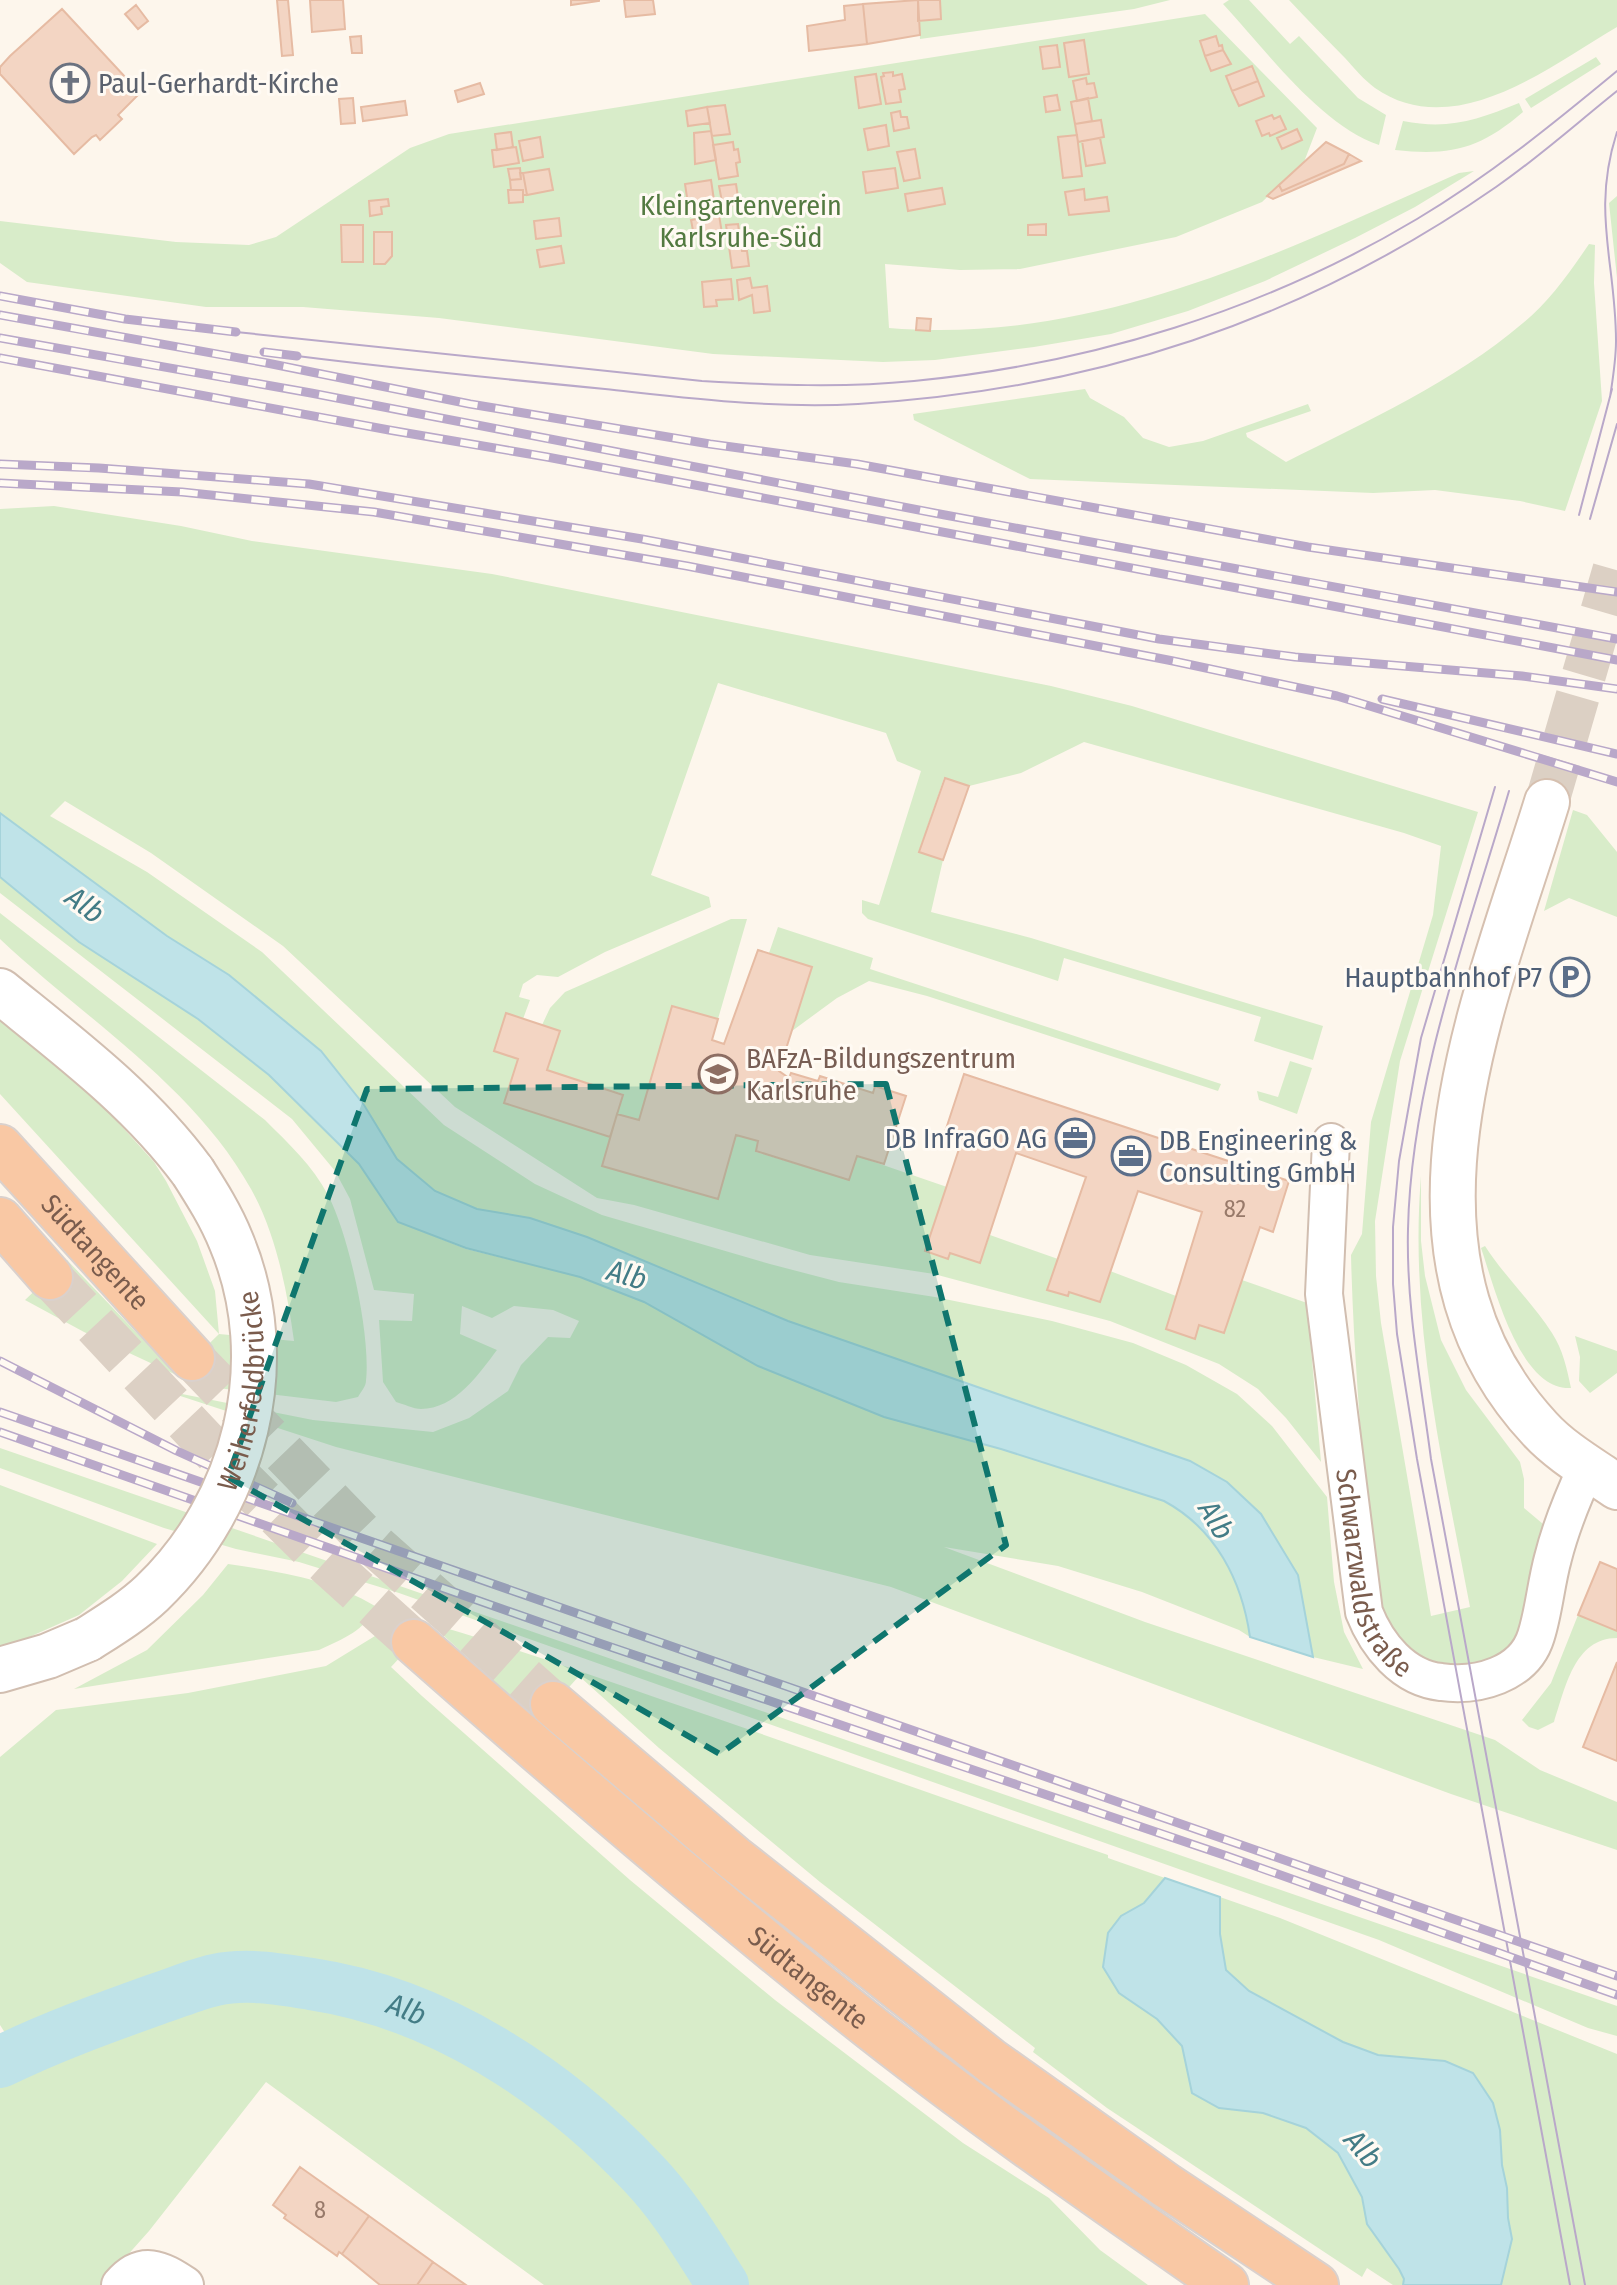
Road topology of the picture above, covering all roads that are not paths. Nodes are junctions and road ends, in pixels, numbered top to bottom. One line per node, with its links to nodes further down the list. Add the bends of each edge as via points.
1 (1547, 802): 8 (street, Schwarzwaldstraße, via 1457,1112 1454,1244 1473,1319 1498,1374 1538,1427)
2 (0, 991): 10 (street, Weiherfeldbrücke, bridge, via 123,1093 193,1172 232,1243 250,1305 254,1363 244,1439 224,1493 188,1553 150,1595 116,1622 48,1656)
3 (1331, 1142): 8 (street, Schwarzwaldstraße, via 1324,1294 1364,1612 1389,1655 1431,1681 1451,1684 1484,1682 1525,1657 1536,1638 1565,1516)
4 (0, 1147): 7 (highway, Südtangente)
5 (0, 1220): 6 (highway, Südtangente)
6 (50, 1277)
7 (192, 1358)
8 (1602, 1477)
9 (414, 1642): 14 (highway, Südtangente, via 831,1997 975,2108)
10 (0, 1670)
11 (553, 1704): 15 (highway, Südtangente, via 734,1858 991,2061)
12 (120, 2285): 13 (street, via 154,2267)
13 (185, 2285)
14 (1226, 2285)
15 (1316, 2285)

